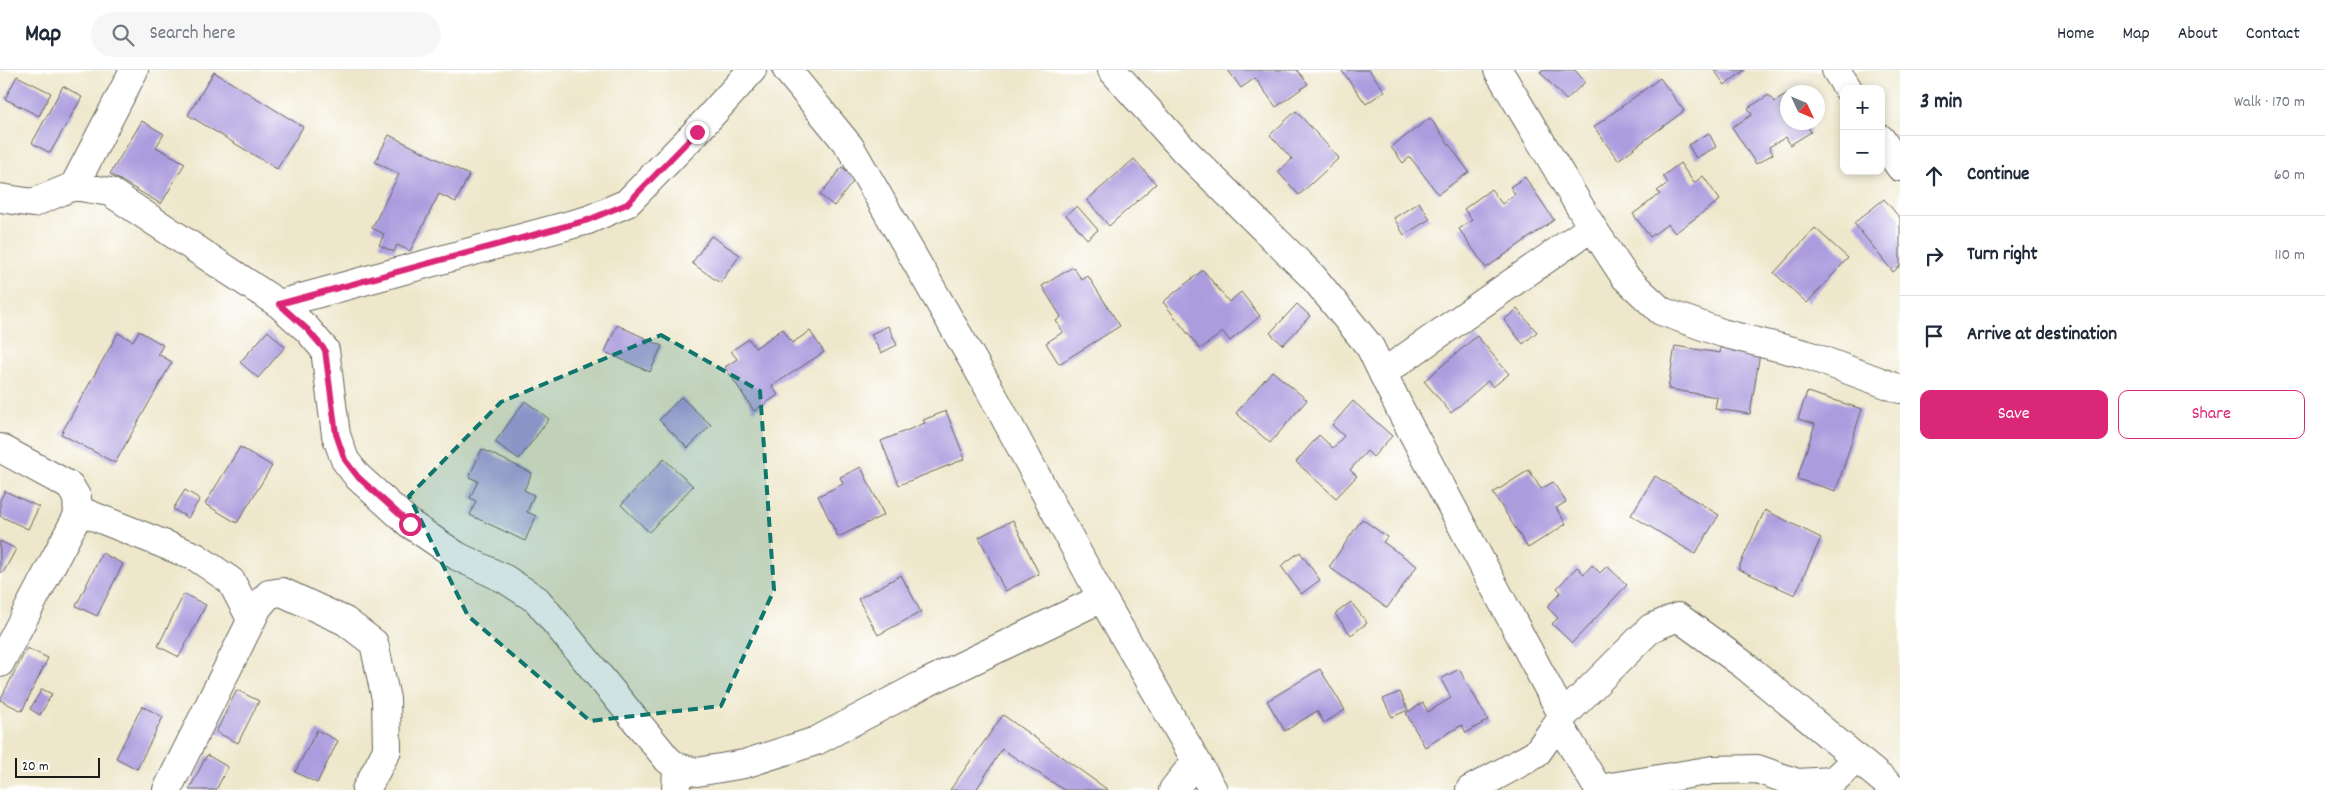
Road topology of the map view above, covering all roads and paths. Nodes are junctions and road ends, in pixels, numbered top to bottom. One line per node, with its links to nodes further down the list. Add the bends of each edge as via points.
1 (134, 70): 8 (street)
2 (752, 70): 11 (street, via 627,204 588,220)
3 (787, 70): 16 (street, via 850,147 990,390)
4 (1112, 70): 12 (street, via 1183,149 1313,276 1370,347)
5 (1498, 70): 10 (street)
6 (1836, 70): 7 (street)
7 (1845, 85)
8 (74, 186): 9 (street, via 33,203); 11 (street, via 110,192)
9 (0, 198)
10 (1592, 227): 12 (street); 13 (street, via 1625,277 1661,311 1722,333 1805,354)
11 (279, 304): 22 (street, via 325,350 336,434 345,460 358,477 425,535 537,600 668,760)
12 (1383, 373): 19 (street)
13 (1900, 389)
14 (0, 448): 15 (street, via 70,486 77,498)
15 (78, 510): 17 (street, via 196,557 231,581); 18 (street)
16 (1102, 598): 21 (street); 22 (street, via 920,686 816,741 744,764)
17 (251, 619): 23 (street); 24 (street, via 269,594 282,592 345,620 374,643 386,698 387,750)
18 (0, 663)
19 (1561, 720): 20 (street, via 1651,628 1678,617 1744,664); 27 (street, via 1536,754); 28 (street)
20 (1857, 758): 28 (street, via 1833,781 1797,783 1756,769 1713,770); 29 (street)
21 (1196, 761): 25 (street); 26 (street)
22 (676, 778)
23 (167, 790)
24 (366, 790)
25 (1173, 790)
26 (1212, 790)
27 (1470, 790)
28 (1599, 790)
29 (1895, 790)

